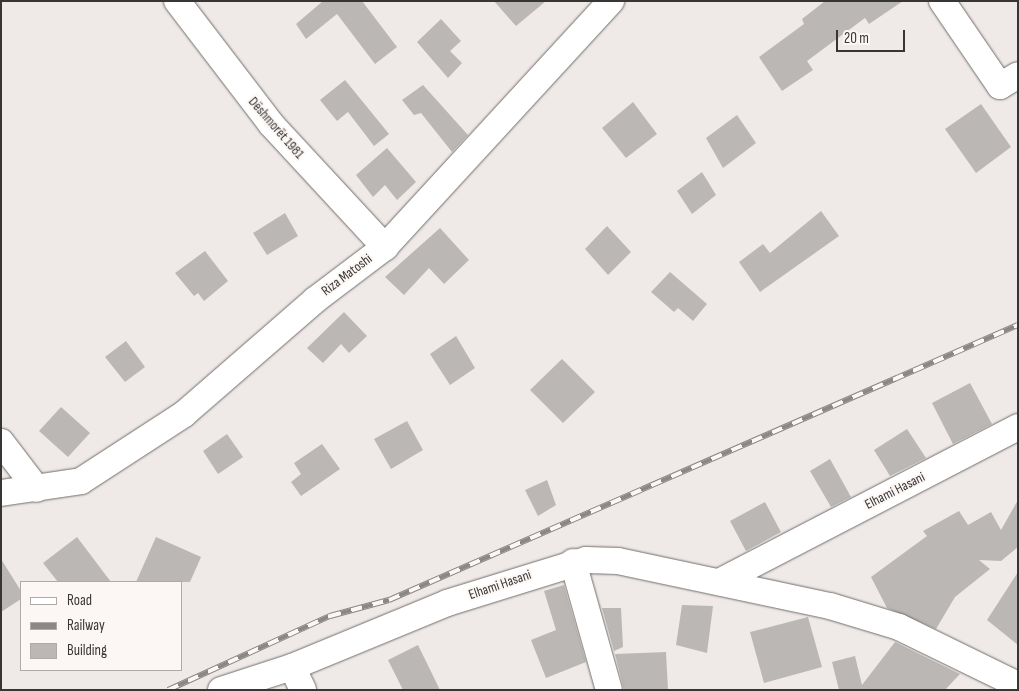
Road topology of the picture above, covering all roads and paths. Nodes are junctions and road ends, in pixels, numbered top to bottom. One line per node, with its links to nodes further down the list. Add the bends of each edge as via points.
1 (177, 1): 5 (street, Dëshmorët 1981, via 271,124)
2 (942, 1): 4 (street, via 1000,86)
3 (599, 6): 5 (street, Riza Matoshi)
4 (1018, 75)
5 (385, 247): 8 (street, Riza Matoshi, via 315,300 184,414 82,481)
6 (1018, 427): 11 (street, Elhami Hasani)
7 (1, 442): 8 (street)
8 (37, 489): 9 (street, Riza Matoshi)
9 (1, 493)
10 (573, 562): 11 (street, Elhami Hasani, via 618,561); 12 (street, Elhami Hasani, via 447,603); 15 (street)
11 (719, 582): 13 (street, Elhami Hasani, via 899,626)
12 (297, 678): 14 (street, Elhami Hasani)
13 (1018, 685)
14 (221, 690)
15 (609, 690)

